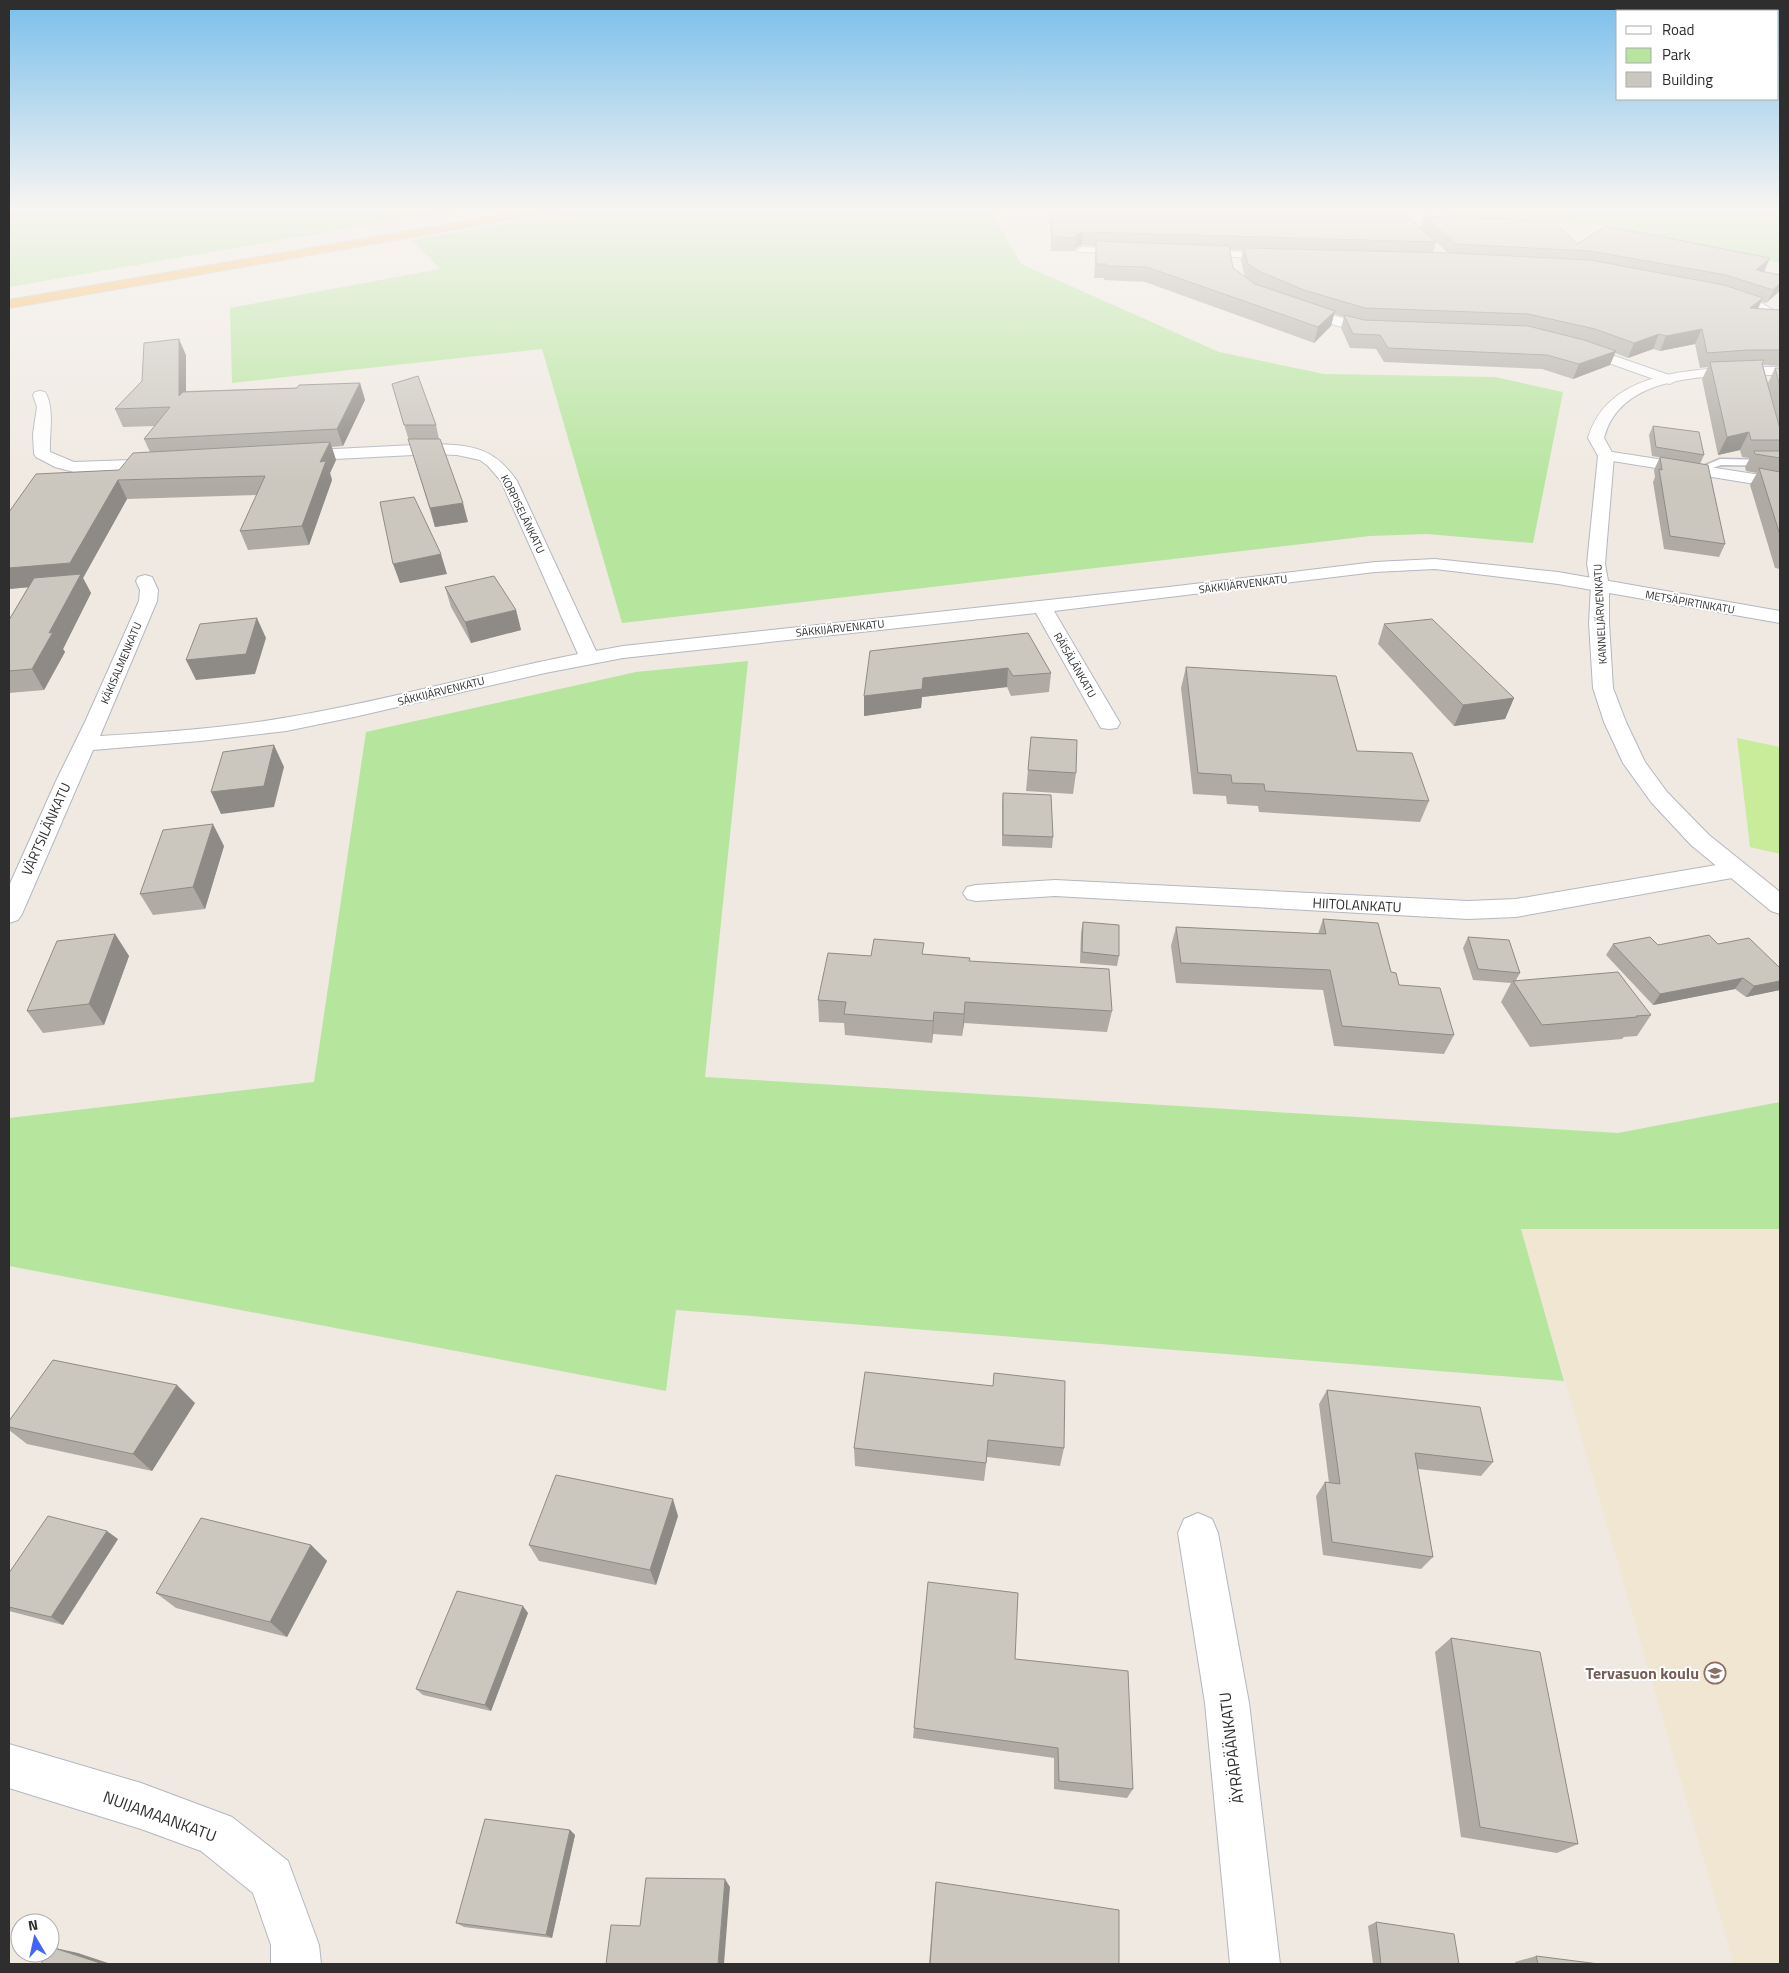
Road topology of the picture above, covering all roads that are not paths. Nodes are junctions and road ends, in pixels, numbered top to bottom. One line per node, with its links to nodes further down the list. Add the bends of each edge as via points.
1 (26, 301): 3 (highway)
2 (1742, 301): 5 (street)
3 (9, 304)
4 (1285, 304): 6 (street, via 1361,328)
5 (1780, 318)
6 (1392, 330)
7 (1566, 344): 9 (street)
8 (1780, 371): 9 (street, KANNELJÄRVENKATU)
9 (1670, 380): 14 (street, KANNELJÄRVENKATU, via 1640,389 1616,403 1598,427 1596,438)
10 (1760, 380): 11 (lane)
11 (1780, 380)
12 (40, 395): 15 (street, via 44,407 42,454 60,464 94,467)
13 (283, 456): 23 (street, KORPISELÄNKATU, via 433,449 484,455 501,468 509,481)
14 (1606, 456): 17 (street); 20 (street, KANNELJÄRVENKATU, via 1596,564)
15 (174, 463)
16 (1780, 463): 17 (lane, via 1720,462)
17 (1699, 470): 18 (street)
18 (1780, 483)
19 (145, 581): 25 (street, KÄKISALMENKATU, via 149,590 148,601)
20 (1600, 586): 21 (street, SÄKKIJÄRVENKATU, via 1435,564 1375,567); 22 (street, METSÄPIRTINKATU); 26 (street, KANNELJÄRVENKATU, via 1603,688 1622,740 1634,763 1660,798)
21 (1042, 606): 23 (street, SÄKKIJÄRVENKATU); 24 (street, RÄISÄLÄNKATU)
22 (1780, 617)
23 (588, 657): 25 (street, SÄKKIJÄRVENKATU, via 313,720 244,730)
24 (1109, 724)
25 (85, 744): 29 (street, VÄRTSILÄNKATU)
26 (1734, 870): 27 (street, HIITOLANKATU, via 1526,907 1468,910 1055,888); 28 (street, KANNELJÄRVENKATU)
27 (976, 893)
28 (1780, 905)
29 (9, 914)
30 (1198, 1533): 33 (street, ÄYRÄPÄÄNKATU, via 1227,1703)
31 (9, 1766): 32 (street, NUIJAMAANKATU, via 141,1806 216,1833 270,1878 295,1945)
32 (296, 1964)
33 (1255, 1964)

